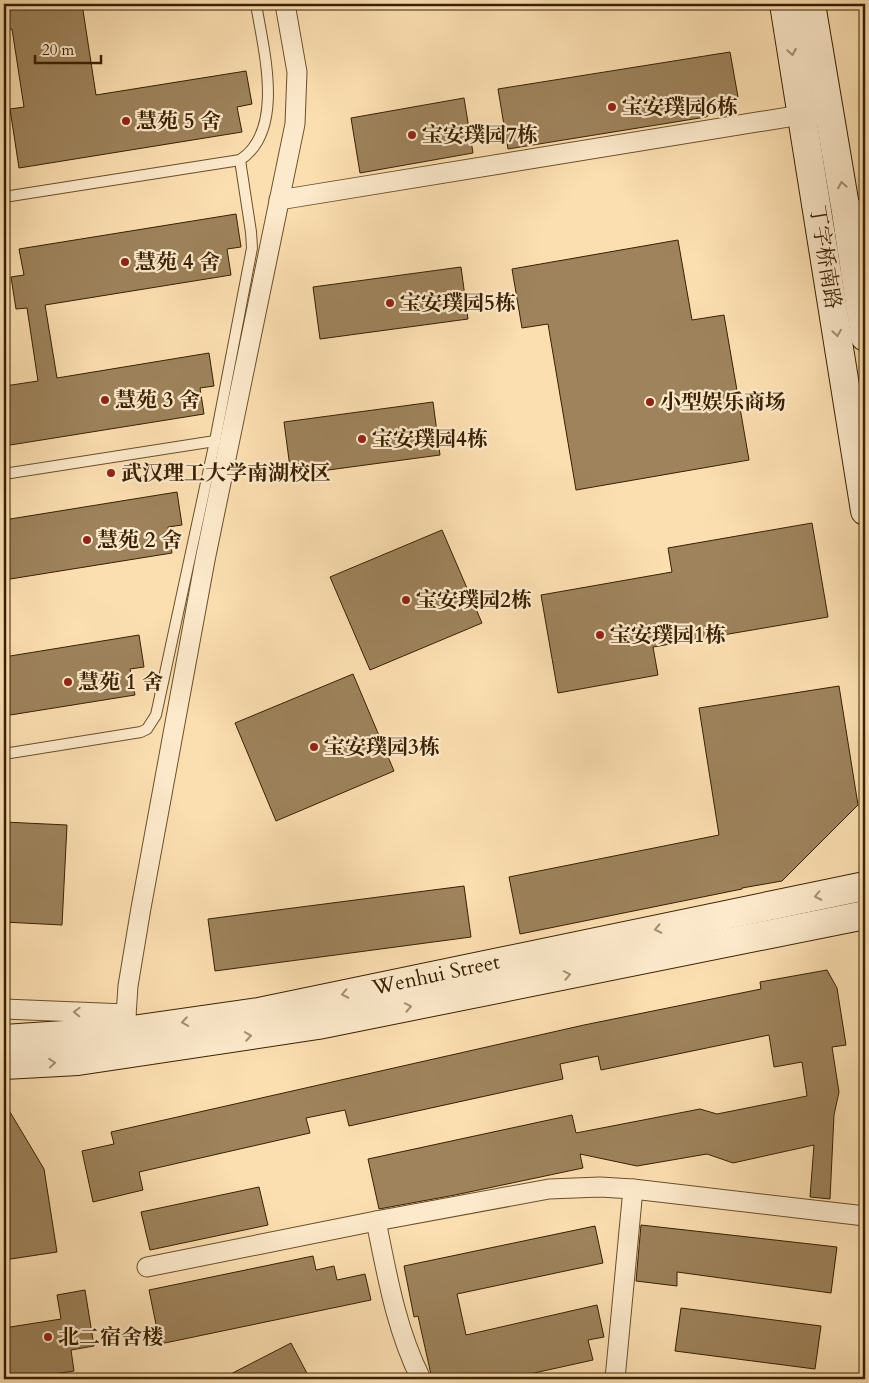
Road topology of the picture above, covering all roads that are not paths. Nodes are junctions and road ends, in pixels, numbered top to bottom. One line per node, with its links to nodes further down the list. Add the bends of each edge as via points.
1 (256, 4): 6 (lane, via 269,99 267,115 256,144)
2 (285, 4): 8 (street, via 297,72 295,124)
3 (784, 4): 5 (main road, 丁字桥南路, one-way to 5)
4 (811, 4): 5 (main road, 丁字桥南路)
5 (816, 113): 8 (street); 9 (main road, 丁字桥南路, one-way to 5); 14 (main road, 丁字桥南路, one-way to 14)
6 (240, 160): 7 (lane); 12 (lane, via 252,248)
7 (4, 197)
8 (279, 200): 19 (street, via 205,560 141,908)
9 (856, 210): 10 (main road, 丁字桥南路)
10 (861, 277): 11 (main road, 丁字桥南路)
11 (865, 337)
12 (215, 441): 13 (lane); 15 (lane, via 152,724 140,732)
13 (4, 474)
14 (865, 511)
15 (4, 754)
16 (865, 886): 19 (main road, Wenhui Street, one-way to 19, via 259,1012)
17 (865, 915): 21 (main road, Wenhui Street, one-way to 17, via 86,1060 318,1025)
18 (4, 1009): 19 (street, one-way to 18)
19 (125, 1022): 20 (main road, Wenhui Street)
20 (4, 1039)
21 (4, 1065)
22 (633, 1189): 23 (street); 24 (street, via 600,1186 549,1189); 27 (street)
23 (865, 1216)
24 (376, 1221): 25 (street); 26 (street, via 397,1320)
25 (147, 1267)
26 (421, 1379)
27 (615, 1379)

